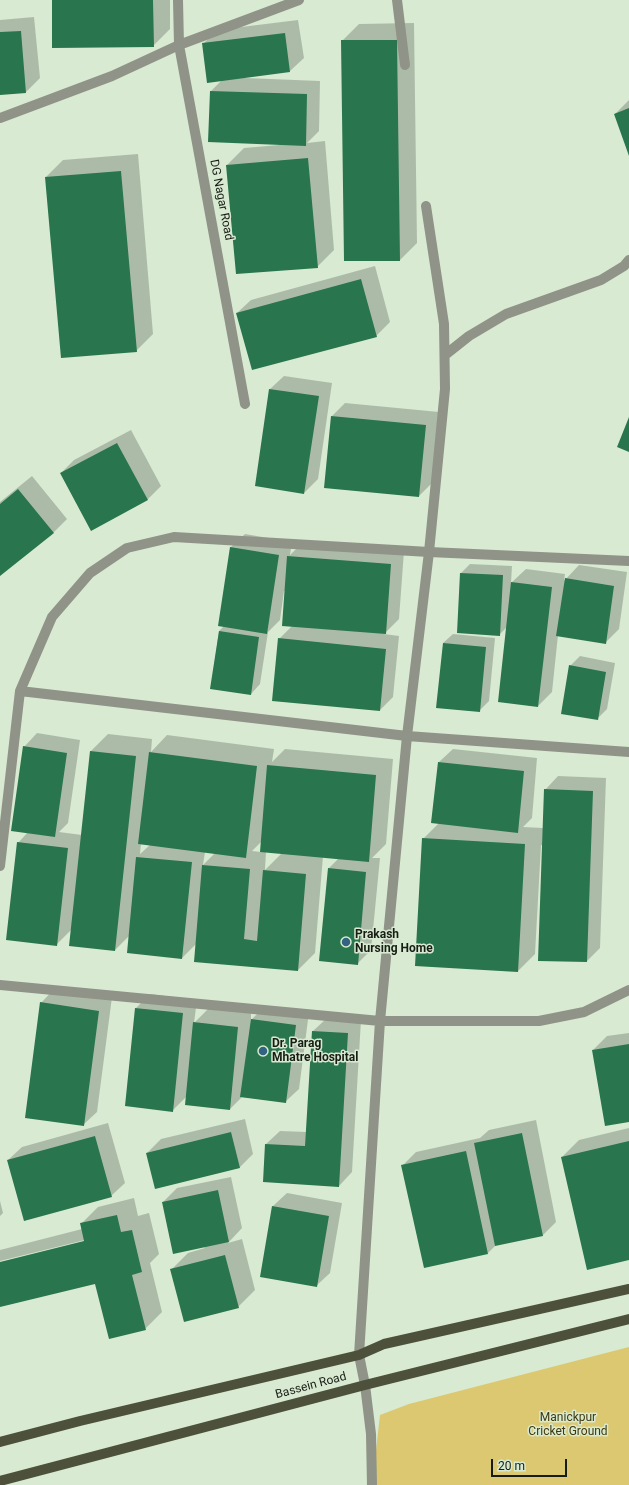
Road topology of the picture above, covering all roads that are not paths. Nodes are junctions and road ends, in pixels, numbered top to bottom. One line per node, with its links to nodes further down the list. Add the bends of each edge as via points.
1 (178, 0): 4 (street, DG Nagar Road)
2 (299, 0): 4 (street)
3 (397, 0): 5 (street)
4 (179, 45): 6 (street, via 112,76); 10 (street, DG Nagar Road)
5 (405, 65)
6 (0, 118)
7 (426, 206): 9 (street, via 444,324)
8 (629, 260): 9 (street, via 601,280 506,314)
9 (445, 354): 11 (street, via 445,389)
10 (245, 404)
11 (430, 552): 12 (street); 13 (street, via 174,537 127,548 90,573 52,617); 14 (street)
12 (629, 561)
13 (20, 691): 14 (street); 16 (street)
14 (407, 736): 15 (street); 19 (street)
15 (629, 752)
16 (0, 866)
17 (0, 985): 19 (street)
18 (629, 990): 19 (street, via 584,1012 539,1021)
19 (380, 1020): 22 (street)
20 (629, 1289): 22 (main road, Bassein Road, via 384,1344)
21 (629, 1319): 23 (main road, Bassein Road)
22 (359, 1355): 23 (street); 24 (main road, Bassein Road)
23 (365, 1385): 25 (main road, Bassein Road); 26 (street, via 371,1434)
24 (0, 1442)
25 (0, 1481)
26 (372, 1485)

